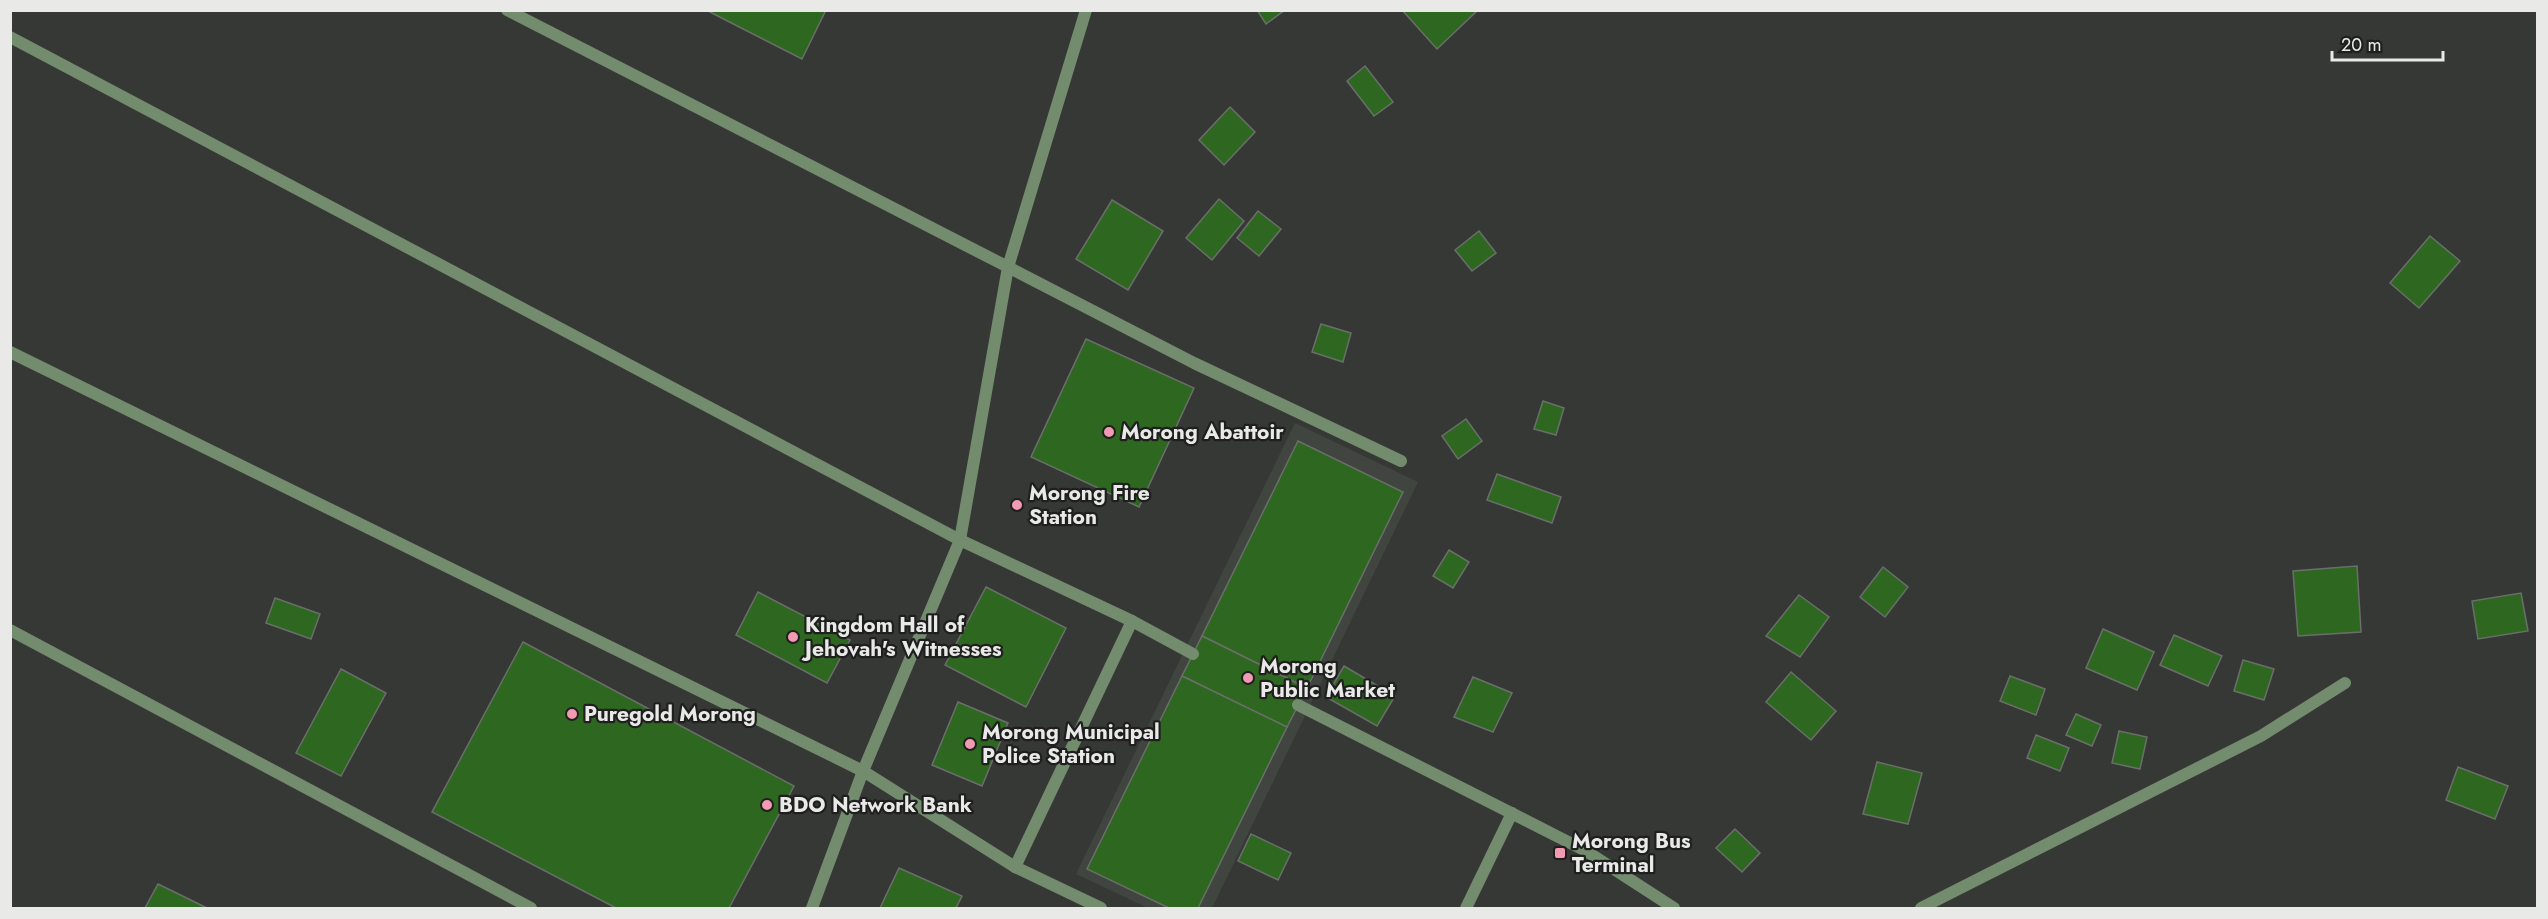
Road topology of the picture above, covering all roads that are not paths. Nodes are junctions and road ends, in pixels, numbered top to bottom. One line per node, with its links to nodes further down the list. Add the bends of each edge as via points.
1 (507, 10): 4 (street)
2 (1086, 10): 4 (street)
3 (10, 37): 7 (street)
4 (1008, 267): 6 (street, via 1194,363); 7 (street)
5 (10, 352): 13 (street)
6 (1401, 462)
7 (960, 540): 8 (street); 13 (street)
8 (1132, 621): 10 (street); 15 (street)
9 (10, 630): 16 (street)
10 (1193, 654)
11 (2345, 683): 21 (street, via 2261,736)
12 (1298, 705): 14 (street)
13 (863, 771): 15 (street); 17 (street)
14 (1512, 813): 19 (street); 20 (street, via 1586,851)
15 (1015, 867): 18 (street)
16 (531, 909)
17 (812, 909)
18 (1101, 909)
19 (1466, 909)
20 (1674, 909)
21 (1921, 909)

